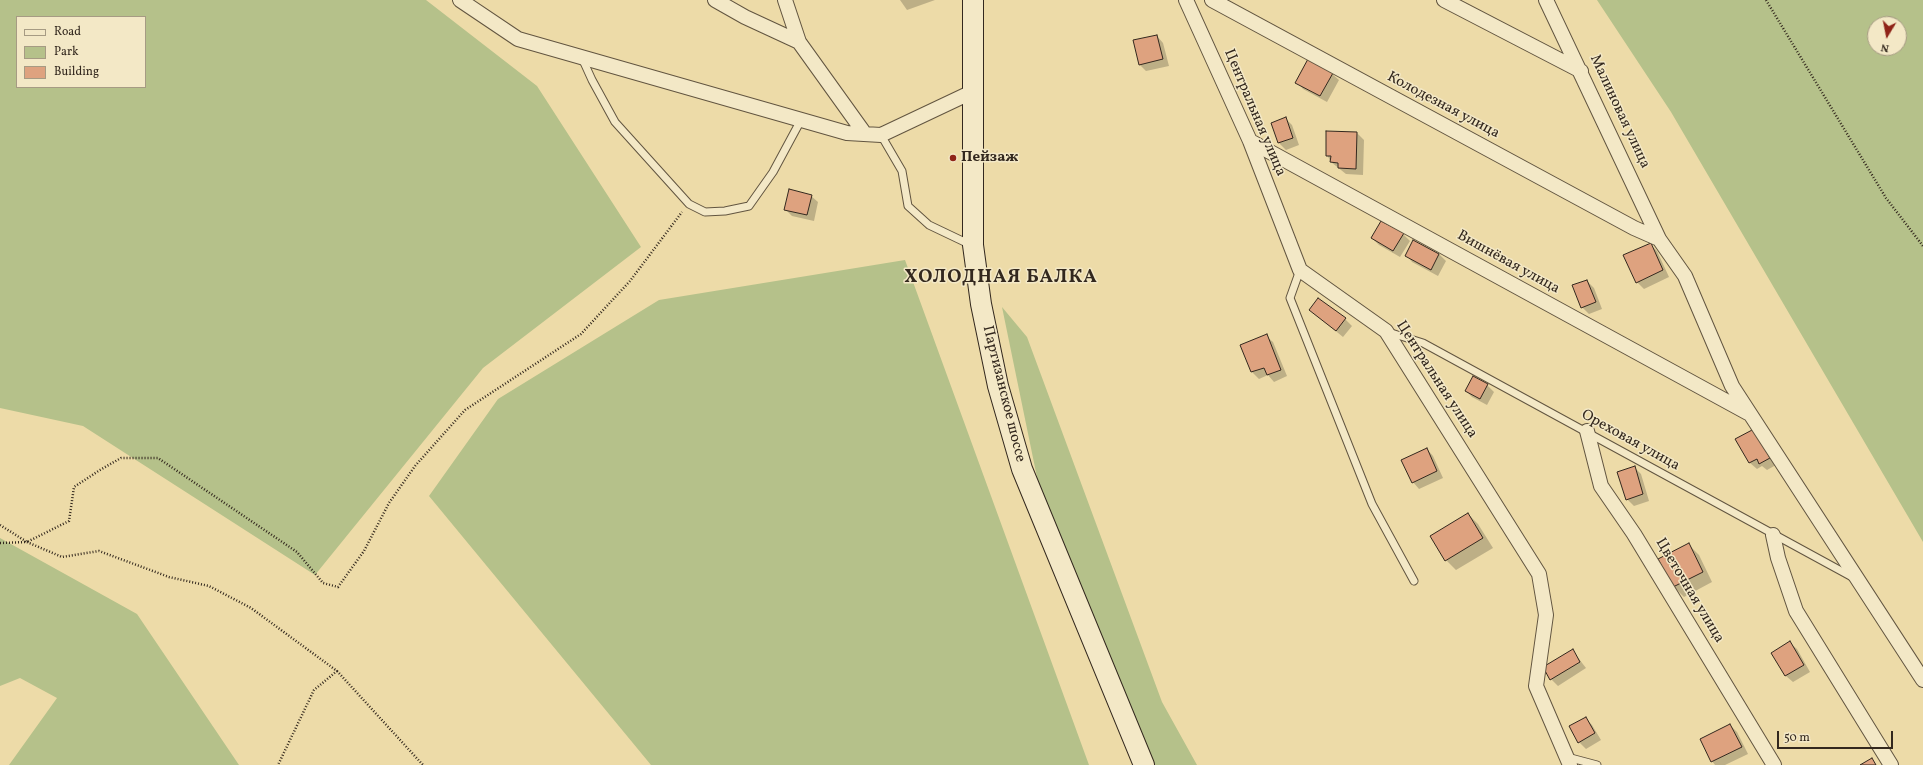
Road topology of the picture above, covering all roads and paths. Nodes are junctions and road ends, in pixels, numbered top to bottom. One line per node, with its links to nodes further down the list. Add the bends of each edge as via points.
1 (460, 0): 11 (street, via 518,39)
2 (715, 0): 10 (street)
3 (785, 0): 10 (street)
4 (973, 0): 13 (main road, Партизанское шоссе)
5 (1186, 0): 17 (street, Центральная улица)
6 (1212, 0): 19 (street, Колодезная улица, via 1634,228)
7 (1444, 0): 12 (street)
8 (1546, 0): 12 (street, Малиновая улица)
9 (1766, 0): 21 (path, via 1886,198)
10 (799, 42): 15 (street)
11 (582, 57): 14 (street); 18 (lane, via 615,122)
12 (1581, 71): 19 (street, Малиновая улица)
13 (972, 92): 16 (street); 20 (main road, Партизанское шоссе)
14 (801, 120): 15 (street, via 847,133); 18 (lane, via 773,172 749,206 705,212)
15 (865, 134): 16 (street)
16 (881, 135): 20 (lane, via 902,171 908,206 929,225)
17 (1250, 141): 22 (street, Центральная улица); 24 (street, Вишнёвая улица)
18 (689, 204): 28 (path, via 630,281 581,334 465,410 410,472 388,503 364,551 338,587 323,583 297,552 158,458 121,458 100,470 74,487 69,521)
19 (1659, 239): 24 (street, Малиновая улица, via 1685,276 1732,386)
20 (973, 245): 37 (main road, Партизанское шоссе, via 981,304 998,386 1022,470)
21 (1923, 246)
22 (1300, 270): 23 (street, Центральная улица); 31 (lane, via 1290,298 1372,504)
23 (1386, 331): 25 (lane, Ореховая улица, via 1423,343); 34 (street, Центральная улица, via 1539,574 1546,615 1536,686)
24 (1750, 415): 30 (street, Малиновая улица)
25 (1587, 431): 27 (lane, Ореховая улица); 39 (street, Цветочная улица, via 1601,486 1634,534)
26 (0, 525): 28 (path)
27 (1773, 535): 30 (lane, Ореховая улица); 40 (street, via 1796,611)
28 (28, 542): 29 (path); 32 (path, via 62,557 99,551 169,577 209,586 251,608)
29 (0, 543)
30 (1858, 580): 33 (street, Малиновая улица)
31 (1414, 581)
32 (337, 671): 35 (path, via 314,690); 36 (path)
33 (1923, 680)
34 (1568, 761): 38 (lane)
35 (278, 765)
36 (423, 765)
37 (1144, 765)
38 (1597, 765)
39 (1774, 765)
40 (1891, 765)

